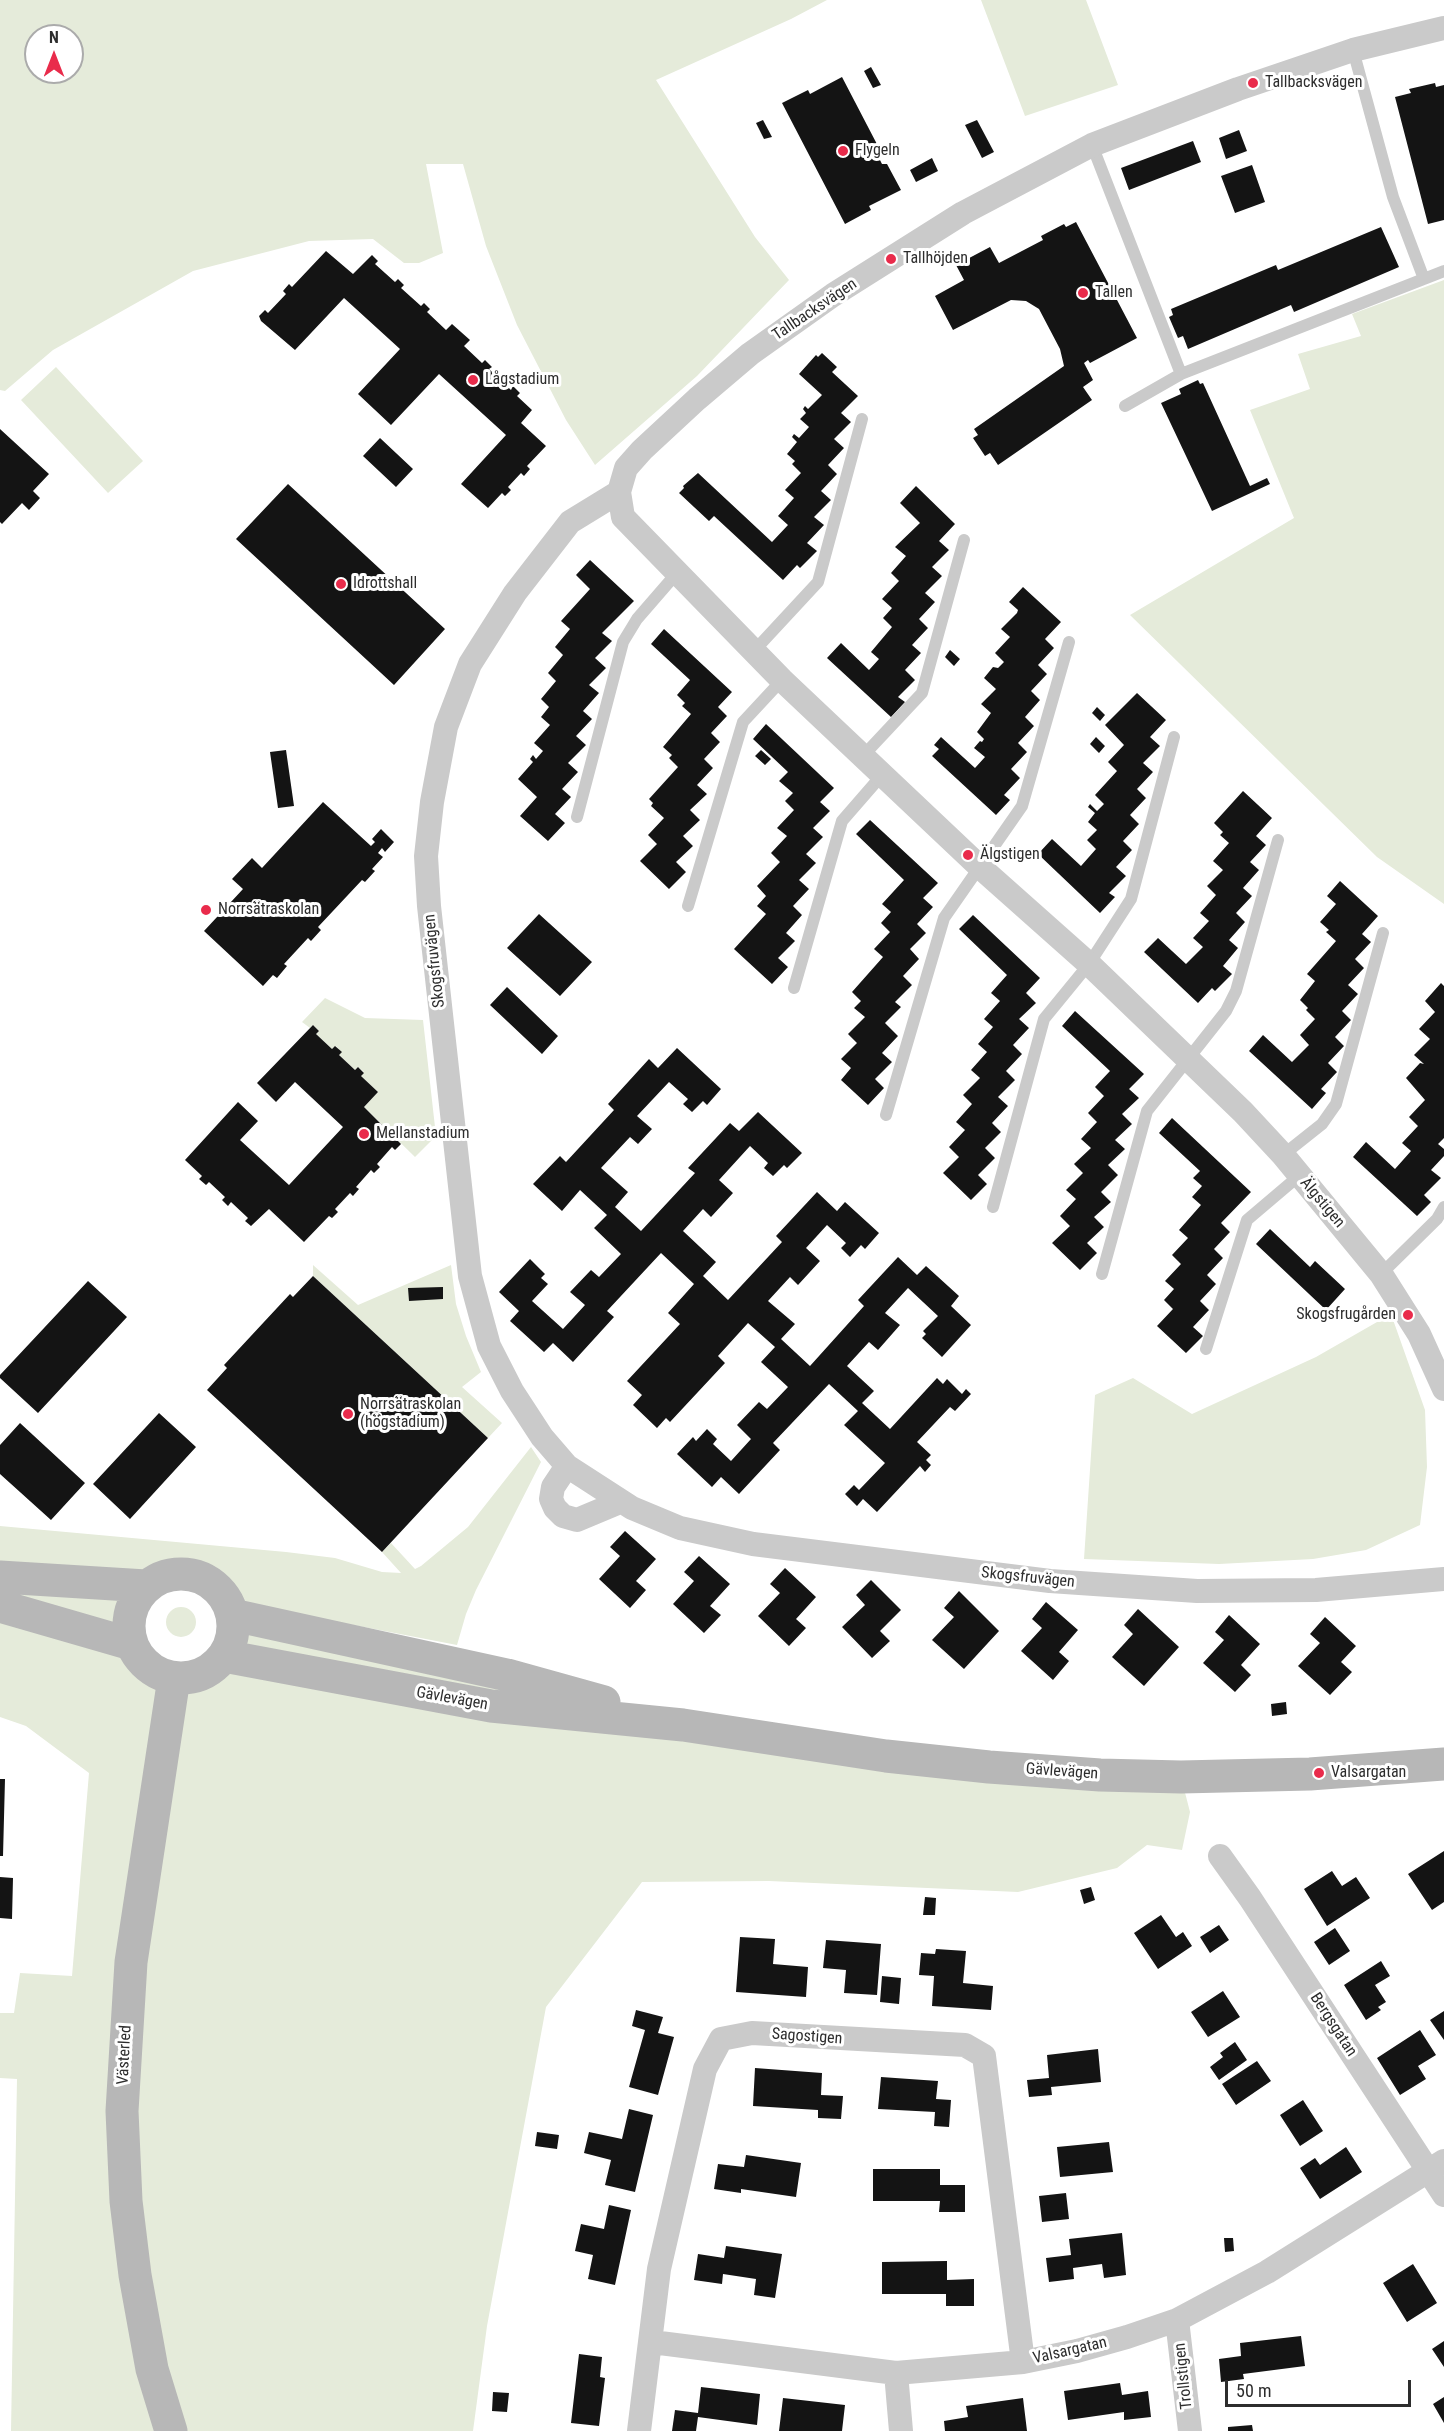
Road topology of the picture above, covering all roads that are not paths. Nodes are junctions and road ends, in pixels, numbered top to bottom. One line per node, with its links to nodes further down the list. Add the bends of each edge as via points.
1 (1444, 28): 2 (street, Tallbacksvägen)
2 (1353, 50): 3 (street, Tallbacksvägen, via 1253,83); 5 (lane, via 1393,197)
3 (1092, 145): 6 (lane); 9 (street, Tallbacksvägen, via 963,213 833,295 750,354 642,450 626,468)
4 (1444, 271): 5 (lane)
5 (1424, 279): 6 (lane)
6 (1181, 374): 7 (lane)
7 (1125, 406)
8 (862, 419): 14 (lane, via 818,582)
9 (619, 492): 10 (street, Tallbacksvägen); 36 (street, Skogsfruvägen, via 570,522 515,593 470,664 446,727 426,856 462,1218 478,1310 489,1346 512,1391 542,1437)
10 (623, 518): 12 (street, Älgstigen)
11 (964, 540): 17 (lane, via 922,693)
12 (676, 574): 14 (street, Älgstigen); 19 (lane, via 637,619 623,642)
13 (1069, 642): 21 (lane, via 1022,806)
14 (754, 651): 15 (street, Älgstigen)
15 (782, 680): 17 (street, Älgstigen); 22 (lane, via 743,722)
16 (1174, 737): 24 (lane, via 1131,899)
17 (862, 757): 18 (street, Älgstigen)
18 (882, 775): 21 (street, Älgstigen); 25 (lane, via 842,821)
19 (577, 817)
20 (1278, 840): 26 (lane, via 1236,991)
21 (981, 868): 24 (street, Älgstigen); 27 (lane, via 944,918)
22 (688, 906)
23 (1383, 933): 28 (lane, via 1336,1104 1322,1124)
24 (1089, 964): 26 (street, Älgstigen); 30 (lane, via 1044,1019)
25 (794, 988)
26 (1190, 1059): 28 (street, Älgstigen); 32 (lane, via 1147,1111)
27 (886, 1115)
28 (1283, 1155): 29 (street, Älgstigen)
29 (1300, 1175): 33 (street, Älgstigen); 34 (lane, via 1247,1220)
30 (993, 1207)
31 (1444, 1207): 33 (lane, via 1437,1219)
32 (1102, 1274)
33 (1381, 1274): 35 (street, Älgstigen, via 1419,1334)
34 (1206, 1349)
35 (1444, 1389)
36 (567, 1466): 37 (street, Skogsfruvägen); 37 (street, via 553,1487 551,1499 563,1516 577,1520)
37 (620, 1502): 39 (street, Skogsfruvägen, via 680,1528 724,1538 822,1554 1050,1581 1259,1591)
38 (0, 1577): 40 (main road)
39 (1444, 1579)
40 (146, 1586): 42 (main road, via 164,1575 198,1576 226,1598); 43 (main road, via 136,1596 130,1613)
41 (0, 1606): 43 (main road)
42 (232, 1615): 44 (main road, via 233,1629); 46 (main road, Gävlevägen, via 507,1675)
43 (131, 1644): 45 (main road, via 148,1667)
44 (224, 1656): 45 (main road, via 203,1674); 46 (main road, Gävlevägen, via 491,1707)
45 (174, 1678): 55 (main road, Västerled, via 131,1962 122,2111 126,2201 135,2275 150,2359)
46 (683, 1725): 47 (main road, Gävlevägen, via 909,1759 1100,1775 1281,1775)
47 (1444, 1764)
48 (1220, 1856): 49 (street, Bergsgatan)
49 (1436, 2166): 50 (street, Bergsgatan); 51 (street, Valsargatan, via 1267,2272)
50 (1444, 2195)
51 (1178, 2320): 53 (street, Valsargatan, via 1097,2346); 58 (street, Trollstigen)
52 (652, 2342): 53 (street, Sagostigen, via 659,2269 705,2069 721,2038 752,2033 965,2045 984,2056); 54 (street, Valsargatan); 56 (street, Sagostigen)
53 (1023, 2362): 54 (street, Valsargatan)
54 (896, 2373): 57 (street)
55 (171, 2431)
56 (639, 2431)
57 (901, 2431)
58 (1190, 2431)

